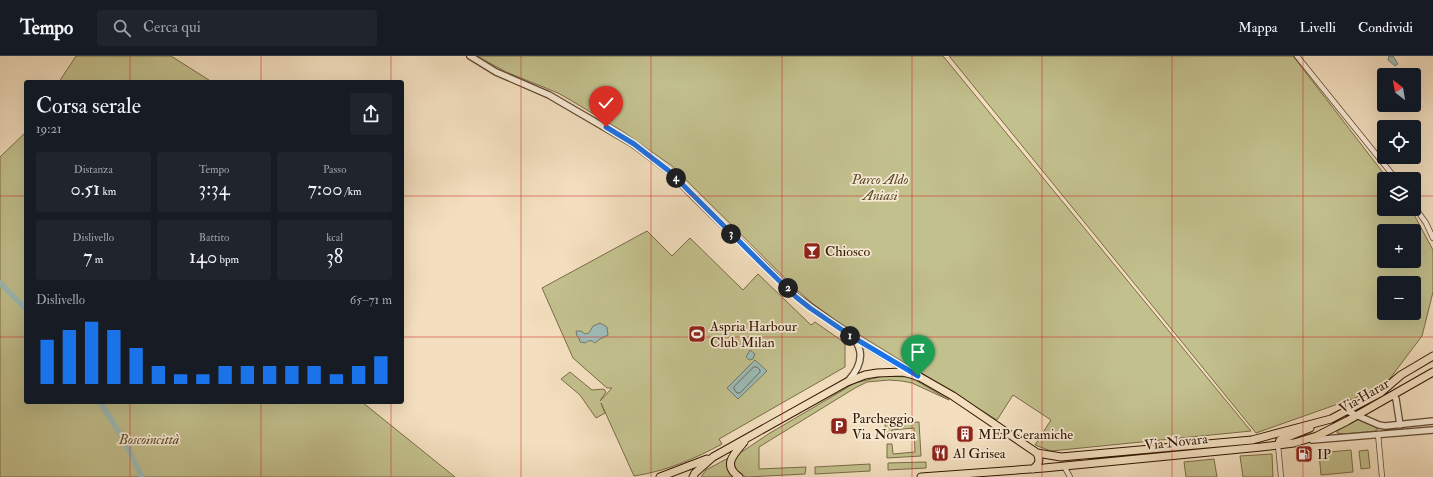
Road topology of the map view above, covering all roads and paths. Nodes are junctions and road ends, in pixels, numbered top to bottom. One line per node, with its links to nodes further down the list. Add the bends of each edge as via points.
1 (470, 56): 6 (street, via 496,72 549,95 634,144 669,171 796,297)
2 (1297, 56): 3 (street)
3 (1390, 172)
4 (1421, 216): 5 (street)
5 (1433, 238)
6 (851, 336): 9 (street); 10 (street, via 858,346 860,358 858,367)
7 (1433, 356): 12 (main road, Via Harar, via 1401,375 1380,393)
8 (1433, 372): 11 (main road, Via Harar)
9 (918, 376): 10 (main road, via 903,372 877,372); 24 (main road, via 953,396)
10 (848, 382): 20 (main road)
11 (1393, 394): 13 (main road, Via Harar); 16 (street)
12 (1347, 411): 13 (street); 14 (main road, Via Novara)
13 (1357, 415): 17 (street); 22 (main road, Via Harar)
14 (1331, 419): 21 (main road, Via Novara); 23 (main road, via 1280,440)
15 (1433, 421): 16 (street)
16 (1400, 425): 17 (street)
17 (1383, 426): 19 (street)
18 (1433, 430): 19 (street, Via Novara)
19 (1378, 434): 22 (street, Via Novara); 35 (street)
20 (748, 437): 25 (main road); 31 (main road, via 731,460 732,471)
21 (1265, 437): 23 (main road); 24 (main road, Via Novara, via 1061,457)
22 (1306, 440): 23 (main road, Via Novara)
23 (1278, 445): 26 (main road, Via Novara); 34 (street)
24 (1037, 453): 27 (main road, via 1039,464)
25 (713, 457): 29 (main road); 30 (main road)
26 (1064, 466): 27 (main road, Via Novara); 33 (street)
27 (1033, 469): 28 (main road, Via Novara)
28 (974, 475): 32 (main road, Via Novara)
29 (660, 477)
30 (693, 477)
31 (739, 477)
32 (921, 477)
33 (1070, 477)
34 (1281, 477)
35 (1382, 477)

